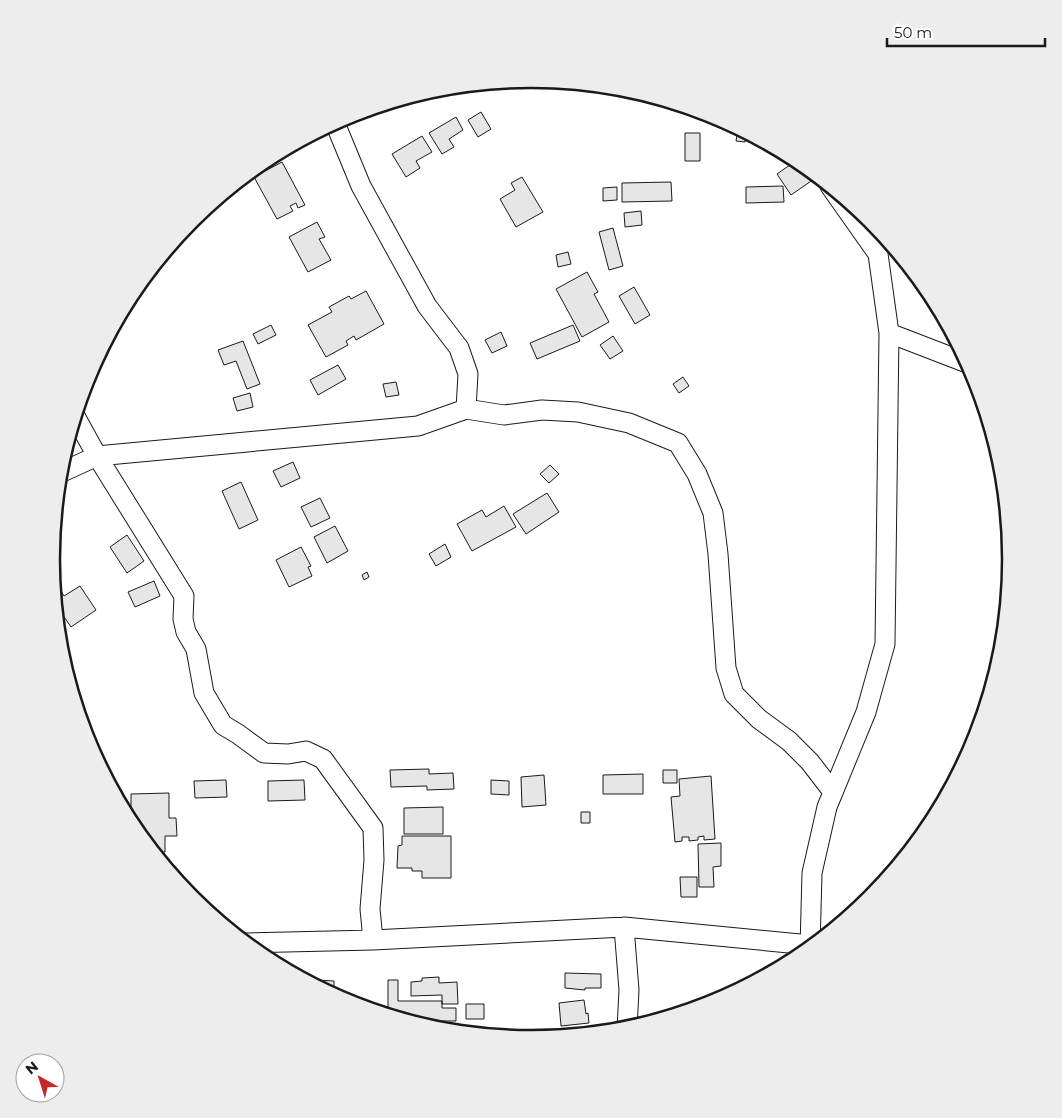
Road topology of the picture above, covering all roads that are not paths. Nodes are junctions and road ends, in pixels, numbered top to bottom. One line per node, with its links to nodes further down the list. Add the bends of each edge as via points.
1 (338, 130): 7 (street, via 362,186 427,306 459,348 468,374)
2 (846, 209): 4 (street)
3 (879, 242): 4 (street)
4 (878, 254): 5 (street)
5 (889, 333): 6 (street); 11 (street, via 885,644 866,712)
6 (957, 359)
7 (466, 409): 9 (street, via 418,426); 11 (street, via 504,415 542,410 578,412 629,423 678,443 697,474 713,513 726,668 734,694 758,719 789,741)
8 (80, 425): 9 (street)
9 (96, 456): 10 (street); 14 (street, via 184,596 186,632 196,649 204,693 222,725 264,753 306,751 323,759 373,828 370,909)
10 (69, 469)
11 (833, 792): 13 (street, via 812,873)
12 (624, 927): 14 (street); 16 (street); 17 (street, via 629,990)
13 (810, 939)
14 (373, 940): 15 (street)
15 (258, 943)
16 (801, 945)
17 (627, 1020)

